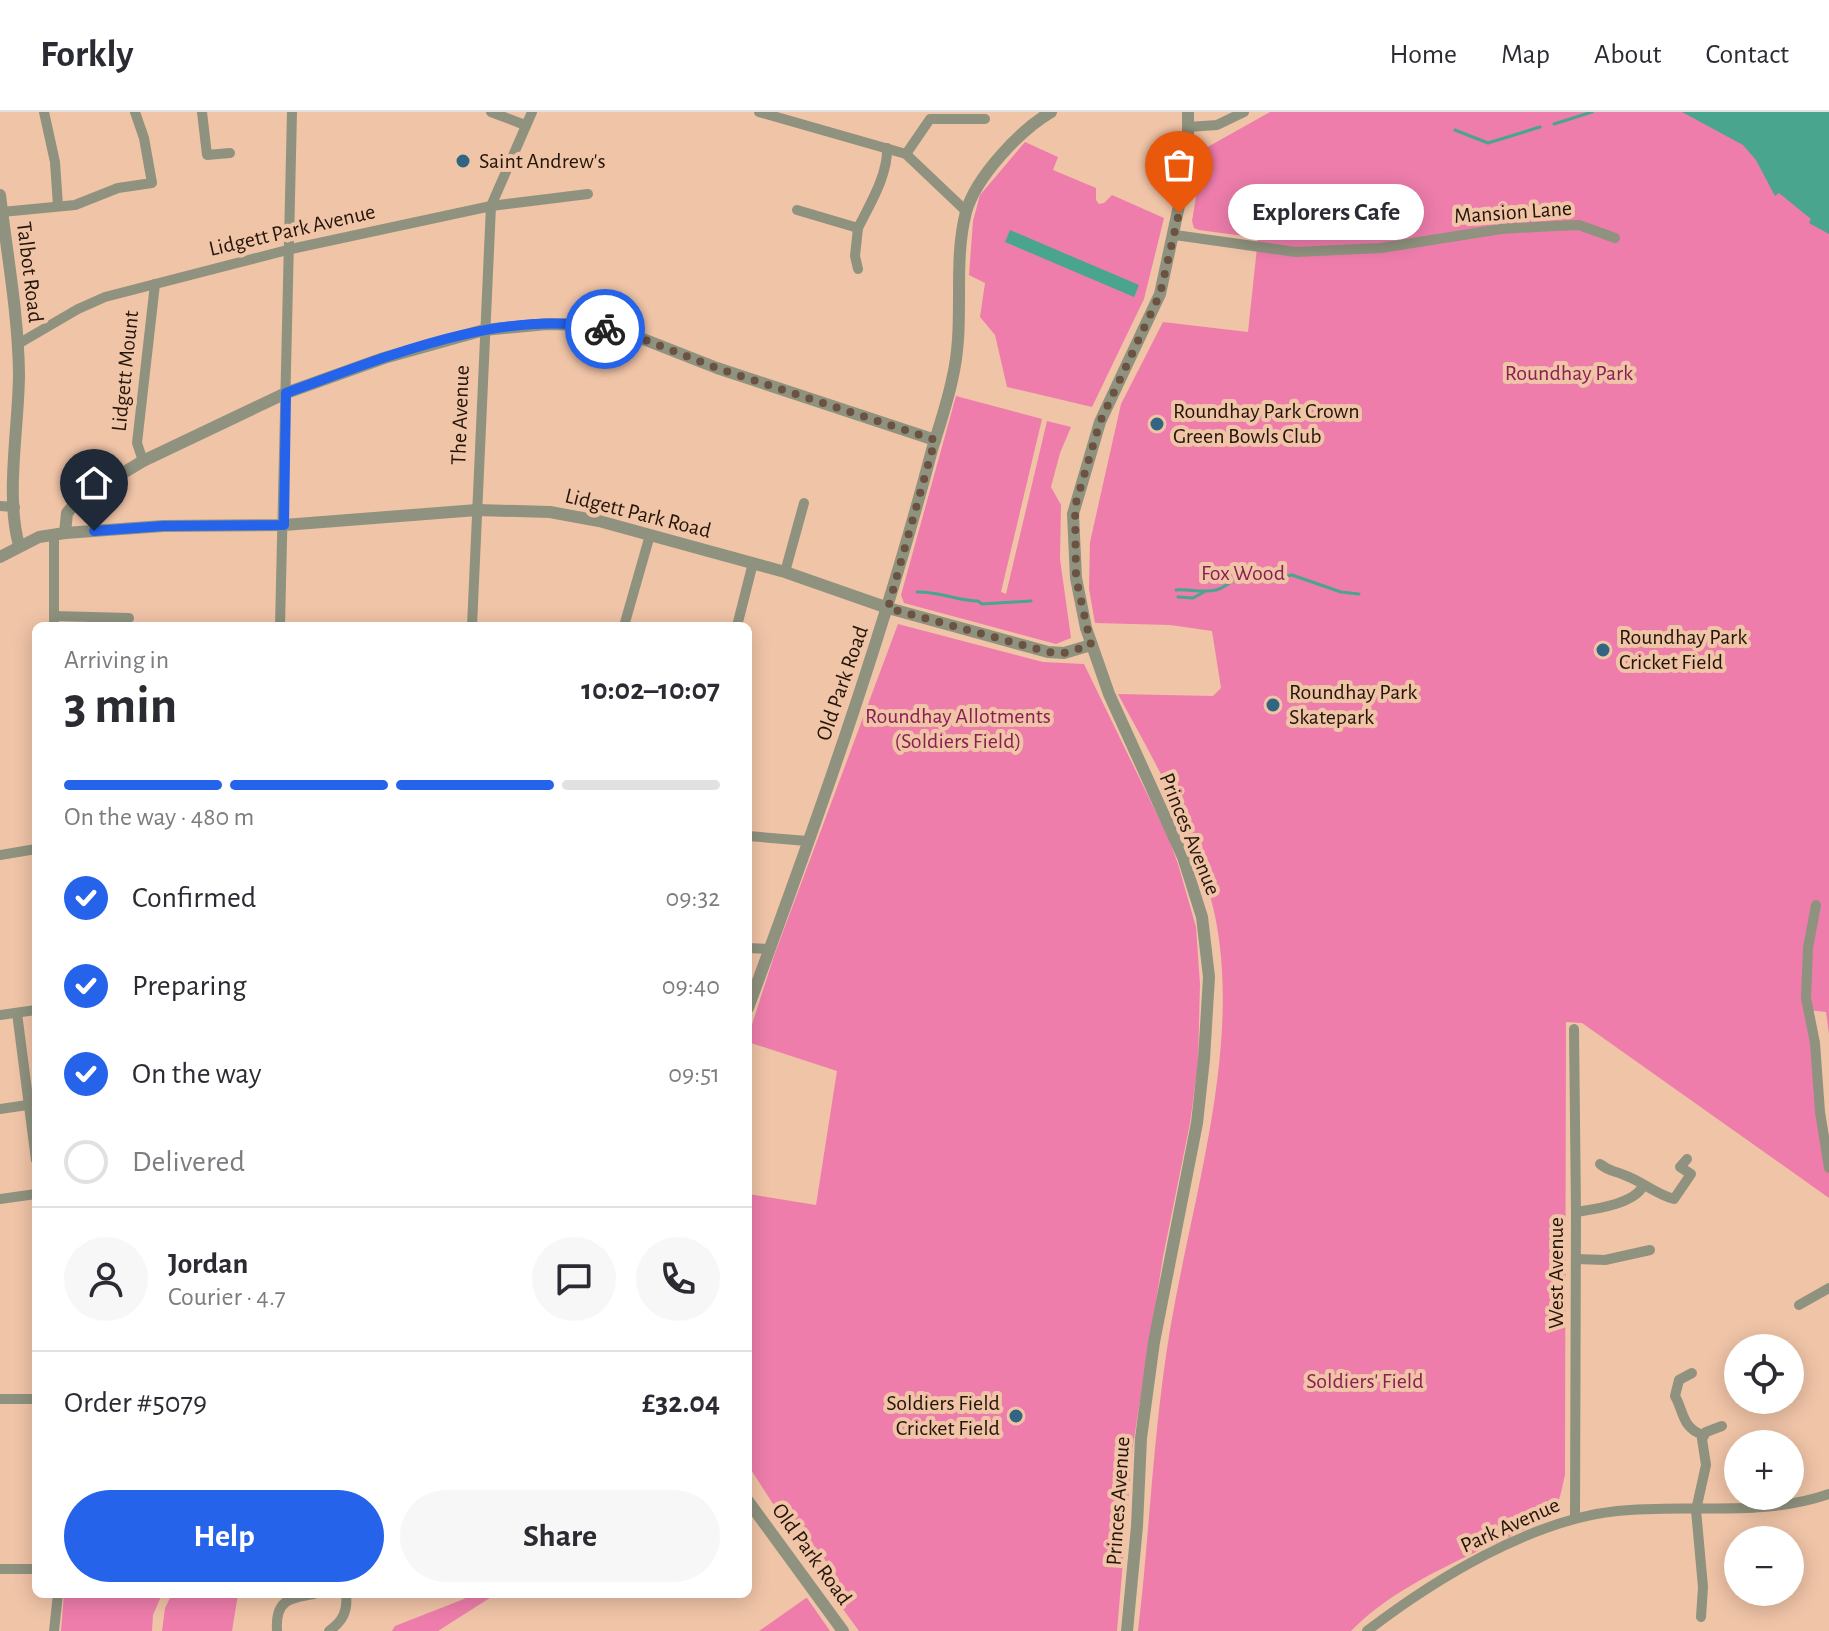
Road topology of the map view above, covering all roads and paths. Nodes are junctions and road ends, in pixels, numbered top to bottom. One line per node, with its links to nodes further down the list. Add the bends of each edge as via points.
1 (44, 112): 19 (street)
2 (135, 112): 19 (street, via 152,183)
3 (202, 112): 15 (street, via 207,155)
4 (292, 112): 27 (street)
5 (491, 112): 12 (street)
6 (532, 112): 12 (street, The Avenue)
7 (759, 112): 14 (street)
8 (1051, 112): 22 (street, Old Park Road, via 1000,157)
9 (1188, 112): 13 (street, Princes Avenue)
10 (1244, 112): 13 (street, via 1217,125)
11 (985, 119): 16 (street, via 930,119)
12 (525, 125): 20 (street, The Avenue)
13 (1188, 127): 25 (street, Princes Avenue, via 1188,164)
14 (887, 148): 16 (street); 24 (street, via 883,175)
15 (230, 153)
16 (906, 154): 22 (street)
17 (588, 194): 20 (street, Lidgett Park Avenue)
18 (0, 195): 23 (street, Talbot Road)
19 (58, 206): 23 (street)
20 (491, 206): 27 (street, Lidgett Park Avenue); 30 (street, The Avenue)
21 (797, 210): 24 (street)
22 (966, 211): 33 (street, Old Park Road, via 958,357)
23 (2, 212): 31 (street, Talbot Road)
24 (858, 228): 28 (street)
25 (1175, 235): 26 (street, Mansion Lane, via 1296,252 1381,248 1472,232 1555,226 1579,225); 53 (street, Princes Avenue, via 1160,294 1100,422 1075,506 1076,578)
26 (1615, 238)
27 (291, 249): 29 (street, Lidgett Park Avenue); 32 (street)
28 (858, 269)
29 (155, 284): 31 (street, Lidgett Park Avenue, via 105,297); 34 (street, Lidgett Mount, via 137,443)
30 (484, 330): 32 (street); 33 (street, via 587,325 638,337); 38 (street, The Avenue)
31 (18, 344): 37 (street, Talbot Road)
32 (286, 393): 34 (street); 39 (street)
33 (935, 440): 46 (street, Old Park Road)
34 (143, 461): 40 (street, via 78,500)
35 (804, 503): 45 (street)
36 (0, 506): 37 (street)
37 (15, 507): 42 (street, Talbot Road)
38 (477, 510): 39 (street, Lidgett Park Road); 41 (street, Lidgett Park Road, via 562,513); 50 (street, The Avenue)
39 (284, 525): 40 (street, Lidgett Park Road); 49 (street)
40 (59, 534): 42 (street, Lidgett Park Road); 48 (street)
41 (650, 535): 44 (street, Lidgett Park Road); 51 (street)
42 (19, 545): 43 (street, Lidgett Park Road)
43 (0, 557)
44 (753, 563): 45 (street, Lidgett Park Road); 52 (street)
45 (785, 572): 46 (street, Lidgett Park Road)
46 (888, 608): 53 (street, Lidgett Park Road, via 1048,652); 55 (street, Old Park Road)
47 (129, 618): 48 (street)
48 (54, 621)
49 (280, 622)
50 (472, 622)
51 (625, 622)
52 (738, 622)
53 (1091, 645): 99 (street, Princes Avenue, via 1183,857 1202,917 1209,977 1197,1123 1154,1342 1141,1438)
54 (752, 836): 55 (street)
55 (807, 841): 60 (street, Old Park Road)
56 (32, 850): 57 (street)
57 (0, 855)
58 (1816, 905): 71 (street, via 1806,970 1807,1010)
59 (752, 948): 60 (street)
60 (770, 949): 61 (street, Old Park Road)
61 (752, 997)
62 (32, 1011): 63 (street)
63 (17, 1013): 64 (street); 66 (street)
64 (0, 1015)
65 (1574, 1029): 75 (street, West Avenue)
66 (32, 1098)
67 (32, 1104): 68 (street)
68 (0, 1109)
69 (1687, 1159): 72 (street, via 1680,1167 1691,1174 1674,1199)
70 (1600, 1164): 72 (street)
71 (1829, 1168)
72 (1643, 1186): 75 (street, via 1609,1206)
73 (32, 1195): 74 (street)
74 (0, 1199)
75 (1576, 1212): 77 (street, West Avenue)
76 (1650, 1250): 77 (street, via 1605,1260)
77 (1576, 1259): 88 (street, West Avenue)
78 (1829, 1288): 79 (street)
79 (1799, 1305)
80 (1692, 1373): 84 (street, via 1679,1380 1675,1396 1685,1423)
81 (0, 1399): 82 (street)
82 (32, 1399)
83 (1722, 1426): 84 (street)
84 (1703, 1435): 87 (street, via 1706,1465)
85 (1829, 1494): 87 (street, Park Avenue, via 1801,1504)
86 (752, 1506): 98 (street, Old Park Road)
87 (1696, 1510): 88 (street, Park Avenue); 94 (street)
88 (1575, 1517): 100 (street, Park Avenue, via 1471,1563)
89 (0, 1569): 90 (street)
90 (32, 1569)
91 (58, 1598): 95 (street)
92 (293, 1598): 96 (street, via 278,1612)
93 (346, 1598): 97 (street, via 344,1616)
94 (1701, 1617)
95 (54, 1631)
96 (277, 1631)
97 (329, 1631)
98 (843, 1631)
99 (1127, 1631)
100 (1367, 1631)

